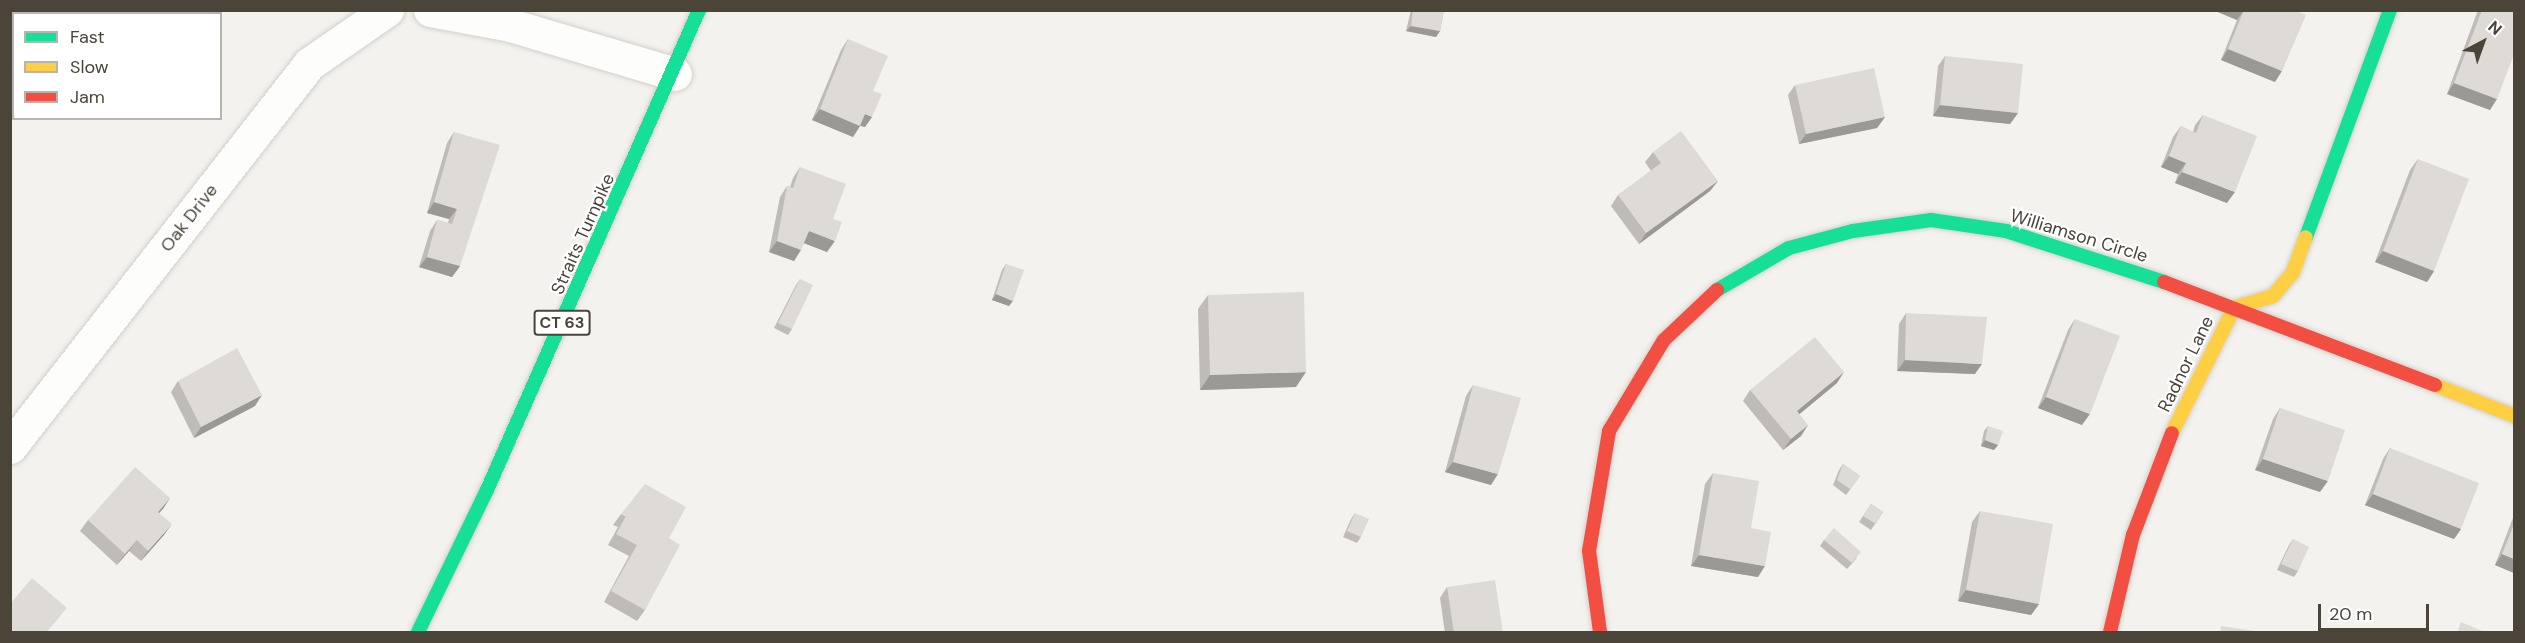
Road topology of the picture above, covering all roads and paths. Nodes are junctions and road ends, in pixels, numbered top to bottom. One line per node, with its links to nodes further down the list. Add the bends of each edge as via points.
1 (387, 10): 8 (street, Oak Drive, via 309,64)
2 (430, 10): 5 (street, via 510,25)
3 (699, 10): 5 (street, Straits Turnpike / CT 63)
4 (2390, 10): 6 (street, Radnor Lane, via 2293,272 2272,296)
5 (675, 74): 9 (street, Straits Turnpike / CT 63)
6 (2234, 308): 7 (street, Williamson Circle); 10 (street, Williamson Circle, via 2007,231 1931,220 1854,231 1789,248 1725,283 1664,340 1609,431 1589,551); 11 (street, Radnor Lane, via 2157,470 2133,535)
7 (2514, 416)
8 (10, 447)
9 (418, 633)
10 (1600, 633)
11 (2110, 633)

